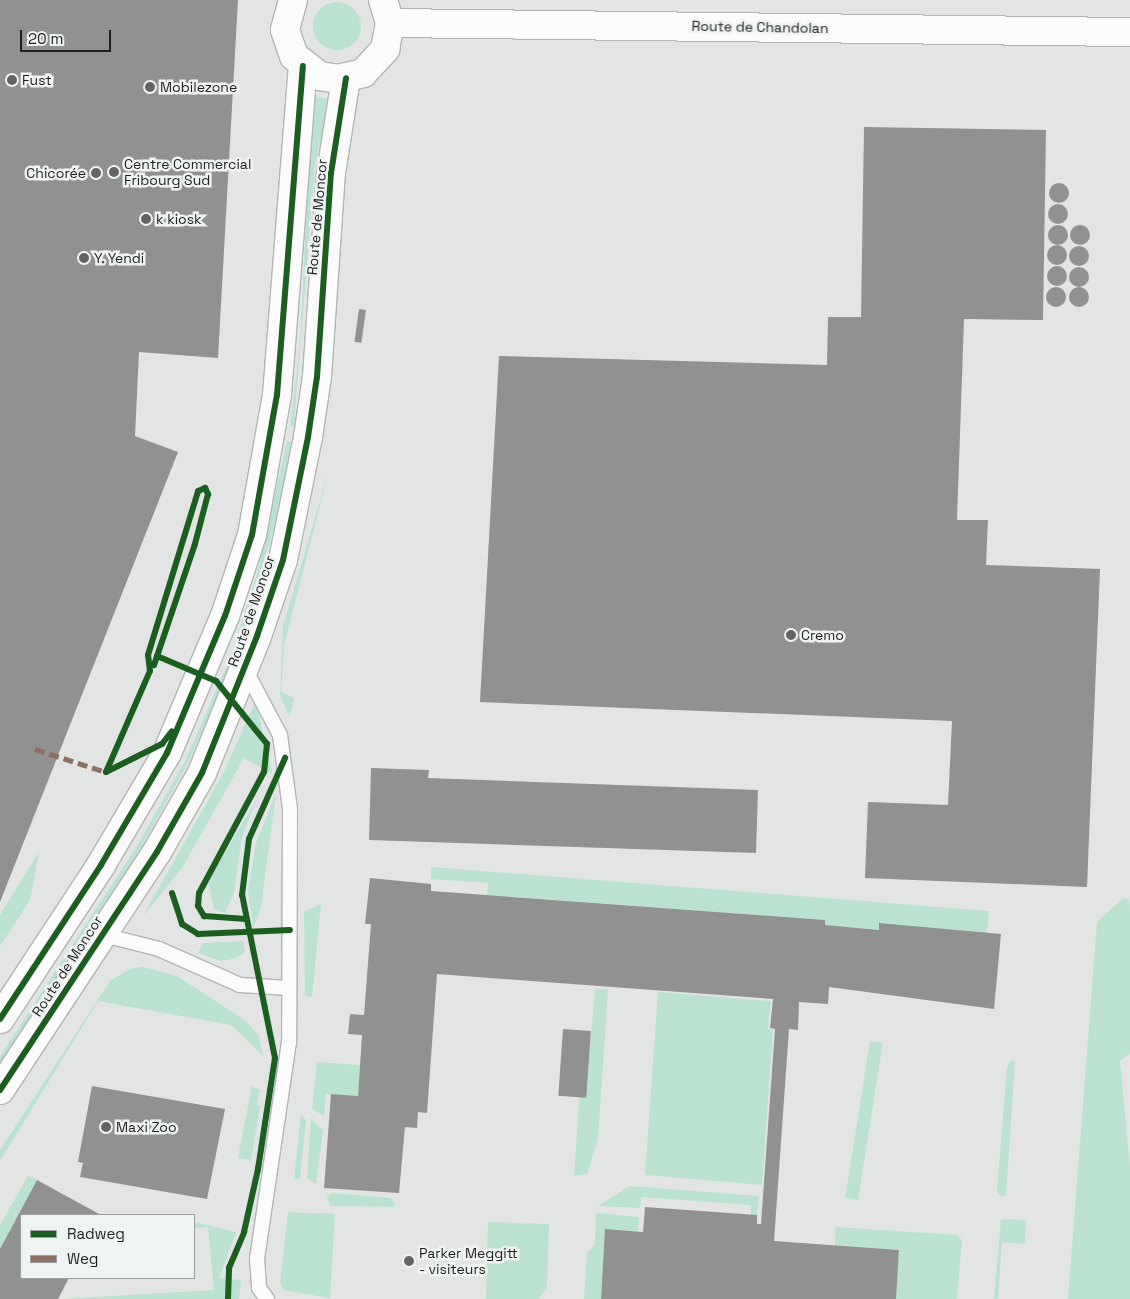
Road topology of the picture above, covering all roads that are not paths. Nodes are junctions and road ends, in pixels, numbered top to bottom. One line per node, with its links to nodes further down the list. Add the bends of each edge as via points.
1 (293, 0): 4 (main road, via 285,30 288,44)
2 (387, 12): 3 (main road, Route de Chandolan); 5 (main road, via 378,60 363,73)
3 (1130, 32)
4 (303, 66): 5 (main road, via 320,76); 9 (main road, Route de Moncor, via 277,395 252,534 225,616 167,753 101,866)
5 (346, 78): 6 (main road, Route de Moncor, via 331,173 317,376 308,437 283,560)
6 (245, 669): 7 (main road, Route de Moncor, via 202,773); 8 (lane, via 280,735 289,780)
7 (103, 935): 8 (lane, via 159,949 240,985); 10 (main road, Route de Moncor)
8 (288, 988): 11 (lane, via 289,1042 257,1258 259,1288)
9 (0, 1018)
10 (0, 1090)
11 (267, 1299)

